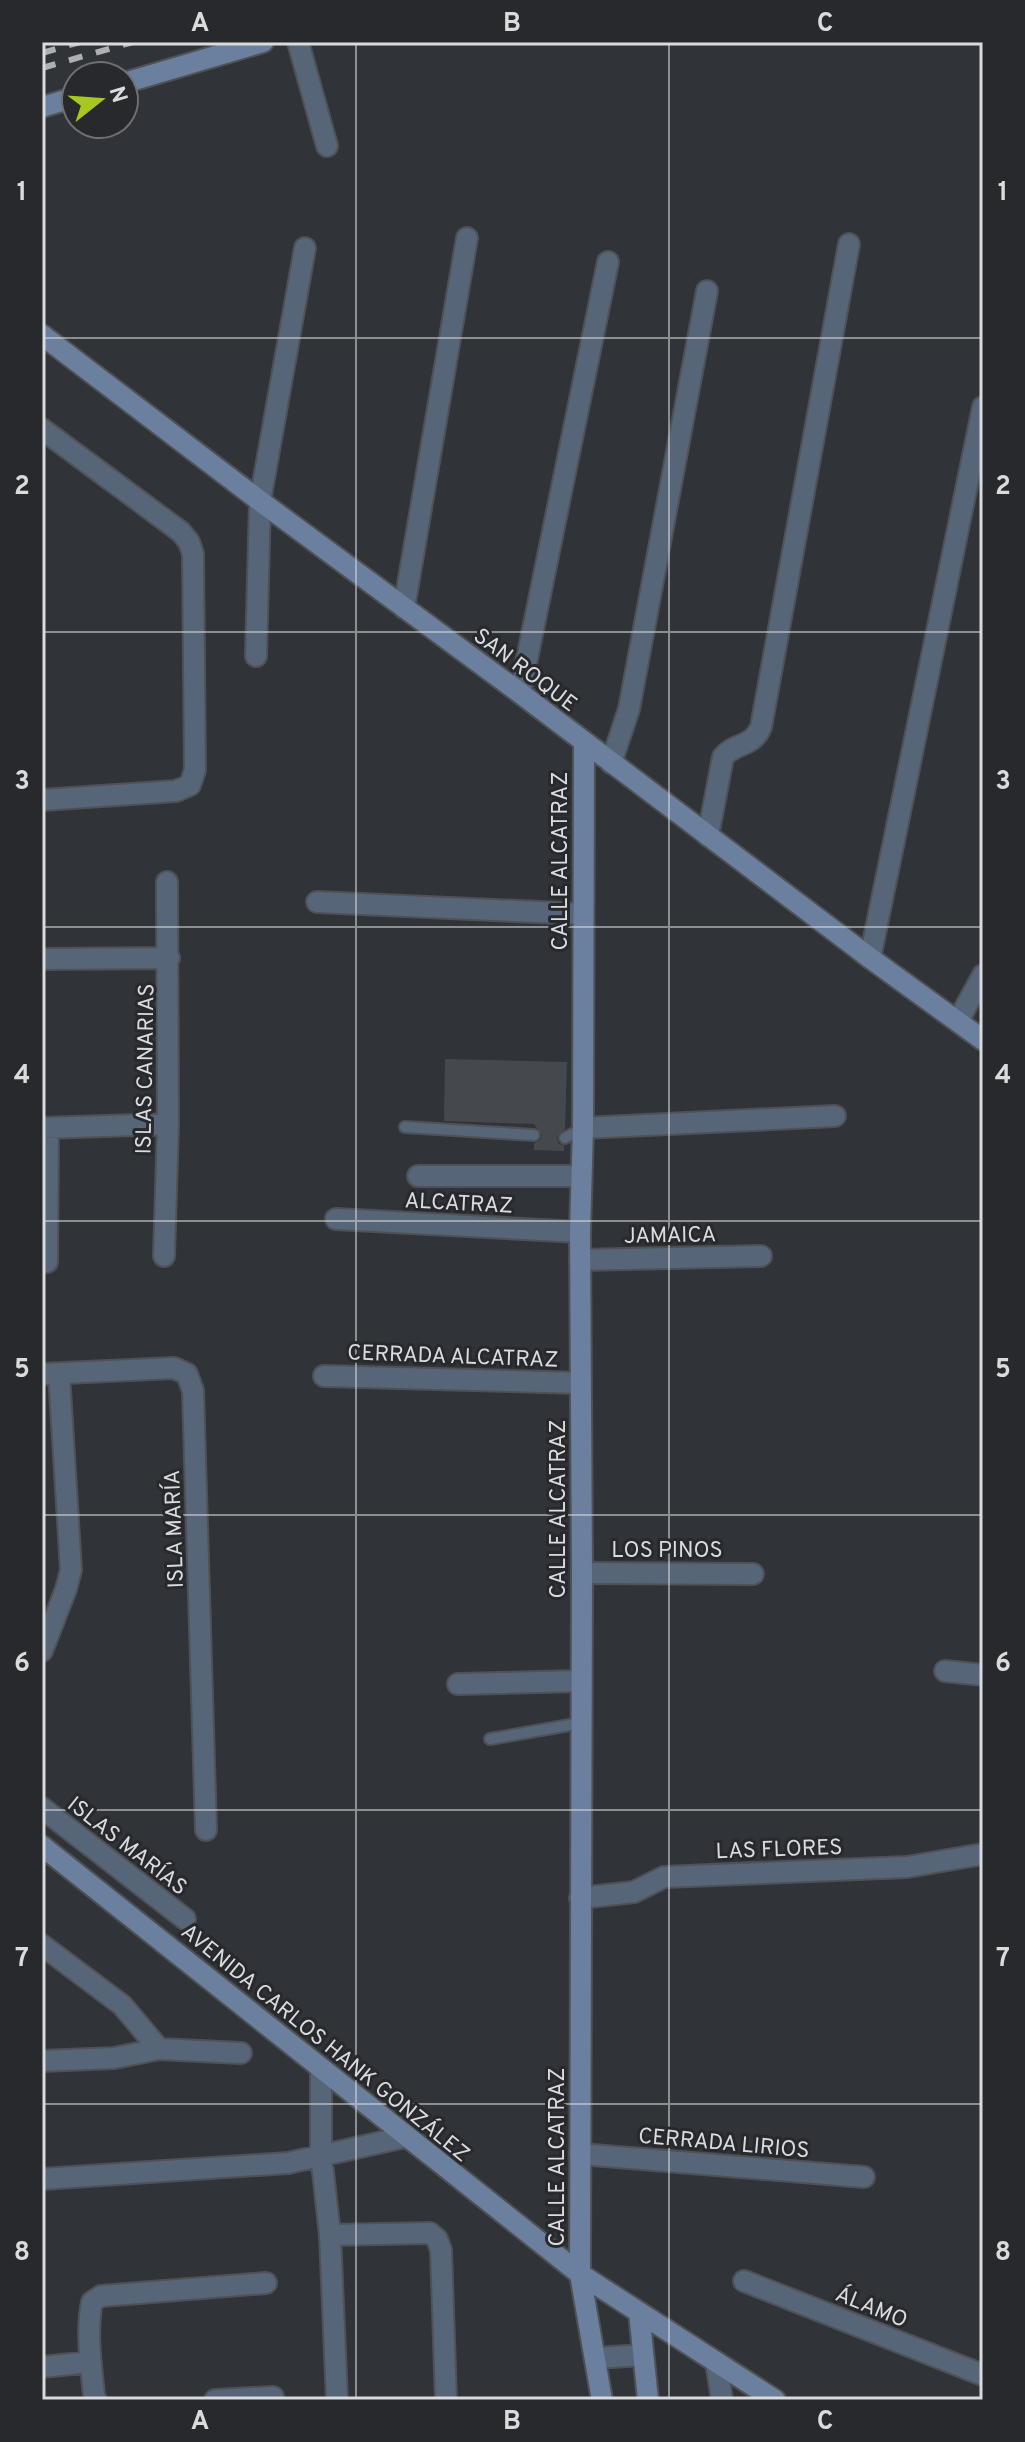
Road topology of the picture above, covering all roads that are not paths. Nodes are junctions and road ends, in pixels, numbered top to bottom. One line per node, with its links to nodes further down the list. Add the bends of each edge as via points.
1 (263, 42): 3 (main road)
2 (298, 42): 4 (street)
3 (140, 78)
4 (327, 146)
5 (467, 238): 14 (street)
6 (849, 244): 20 (street, via 761,727 756,737 723,757)
7 (305, 248): 13 (street)
8 (608, 262): 16 (street)
9 (707, 291): 18 (street, via 629,709)
10 (42, 335): 13 (main road, SAN ROQUE)
11 (983, 407): 25 (street)
12 (42, 429): 19 (street, via 189,542 195,770 190,785 176,791)
13 (260, 501): 14 (main road, SAN ROQUE); 15 (street)
14 (404, 608): 16 (main road, SAN ROQUE)
15 (256, 656)
16 (520, 693): 17 (main road, SAN ROQUE)
17 (584, 743): 18 (main road, SAN ROQUE); 23 (main road, CALLE ALCATRAZ)
18 (611, 763): 20 (main road, SAN ROQUE)
19 (42, 800)
20 (708, 836): 25 (main road, SAN ROQUE)
21 (167, 882): 24 (street, ISLAS CANARIAS)
22 (317, 902): 23 (street)
23 (583, 914): 34 (main road, CALLE ALCATRAZ)
24 (169, 958): 26 (street); 31 (street, ISLAS CANARIAS)
25 (870, 958): 28 (main road, SAN ROQUE)
26 (42, 959)
27 (983, 975): 28 (street)
28 (958, 1021): 29 (main road, SAN ROQUE)
29 (983, 1040)
30 (835, 1116): 34 (street)
31 (168, 1124): 33 (street); 40 (street, ISLAS CANARIAS)
32 (405, 1127): 35 (lane)
33 (45, 1128): 43 (street)
34 (574, 1133): 37 (main road, CALLE ALCATRAZ)
35 (534, 1135)
36 (418, 1176): 37 (street)
37 (581, 1176): 39 (main road, CALLE ALCATRAZ)
38 (336, 1219): 39 (street, ALCATRAZ)
39 (580, 1232): 42 (main road, CALLE ALCATRAZ)
40 (164, 1256)
41 (761, 1256): 42 (street, JAMAICA)
42 (580, 1260): 46 (main road, CALLE ALCATRAZ)
43 (47, 1262)
44 (51, 1374): 49 (street, via 71,1570); 57 (street, ISLA MARÍA, via 174,1368 187,1374 193,1391)
45 (324, 1376): 46 (street, CERRADA ALCATRAZ)
46 (580, 1383): 47 (main road, CALLE ALCATRAZ)
47 (582, 1573): 48 (street, LOS PINOS); 52 (main road, CALLE ALCATRAZ)
48 (753, 1574)
49 (42, 1651)
50 (945, 1671): 51 (street)
51 (983, 1675)
52 (581, 1681): 53 (street); 54 (main road, CALLE ALCATRAZ)
53 (458, 1684)
54 (581, 1723): 55 (lane); 60 (main road, CALLE ALCATRAZ)
55 (490, 1739)
56 (42, 1808): 61 (street, ISLAS MARÍAS)
57 (206, 1830)
58 (42, 1846): 66 (main road, AVENIDA CARLOS HANK GONZÁLEZ)
59 (983, 1854): 60 (street, LAS FLORES, via 907,1867 664,1877 634,1892)
60 (580, 1898): 69 (main road, CALLE ALCATRAZ)
61 (185, 1919)
62 (42, 1945): 63 (street, via 122,2005)
63 (159, 2049): 64 (street); 65 (street, via 114,2058)
64 (241, 2053)
65 (42, 2061)
66 (321, 2070): 67 (main road, AVENIDA CARLOS HANK GONZÁLEZ); 68 (street)
67 (405, 2137): 68 (street); 73 (main road, AVENIDA CARLOS HANK GONZÁLEZ)
68 (321, 2154): 71 (street, via 288,2163); 72 (street)
69 (580, 2154): 70 (street, CERRADA LIRIOS); 73 (main road, CALLE ALCATRAZ)
70 (864, 2177)
71 (42, 2179)
72 (330, 2235): 86 (street); 87 (street, via 430,2233 437,2239)
73 (580, 2274): 76 (main road, AVENIDA CARLOS HANK GONZÁLEZ); 78 (main road, CALLE ALCATRAZ)
74 (744, 2281): 82 (street, ÁLAMO)
75 (266, 2283): 79 (street, via 101,2296 92,2302 90,2312)
76 (639, 2312): 77 (main road); 80 (main road, AVENIDA CARLOS HANK GONZÁLEZ)
77 (643, 2355): 78 (street); 89 (main road)
78 (595, 2358): 88 (main road, CALLE ALCATRAZ)
79 (90, 2362): 81 (street); 84 (street)
80 (716, 2362): 90 (street); 91 (main road, AVENIDA CARLOS HANK GONZÁLEZ)
81 (42, 2367)
82 (983, 2375)
83 (273, 2397): 85 (street)
84 (96, 2400)
85 (215, 2400)
86 (337, 2400)
87 (446, 2400)
88 (602, 2400)
89 (648, 2400)
90 (722, 2400)
91 (775, 2400)

